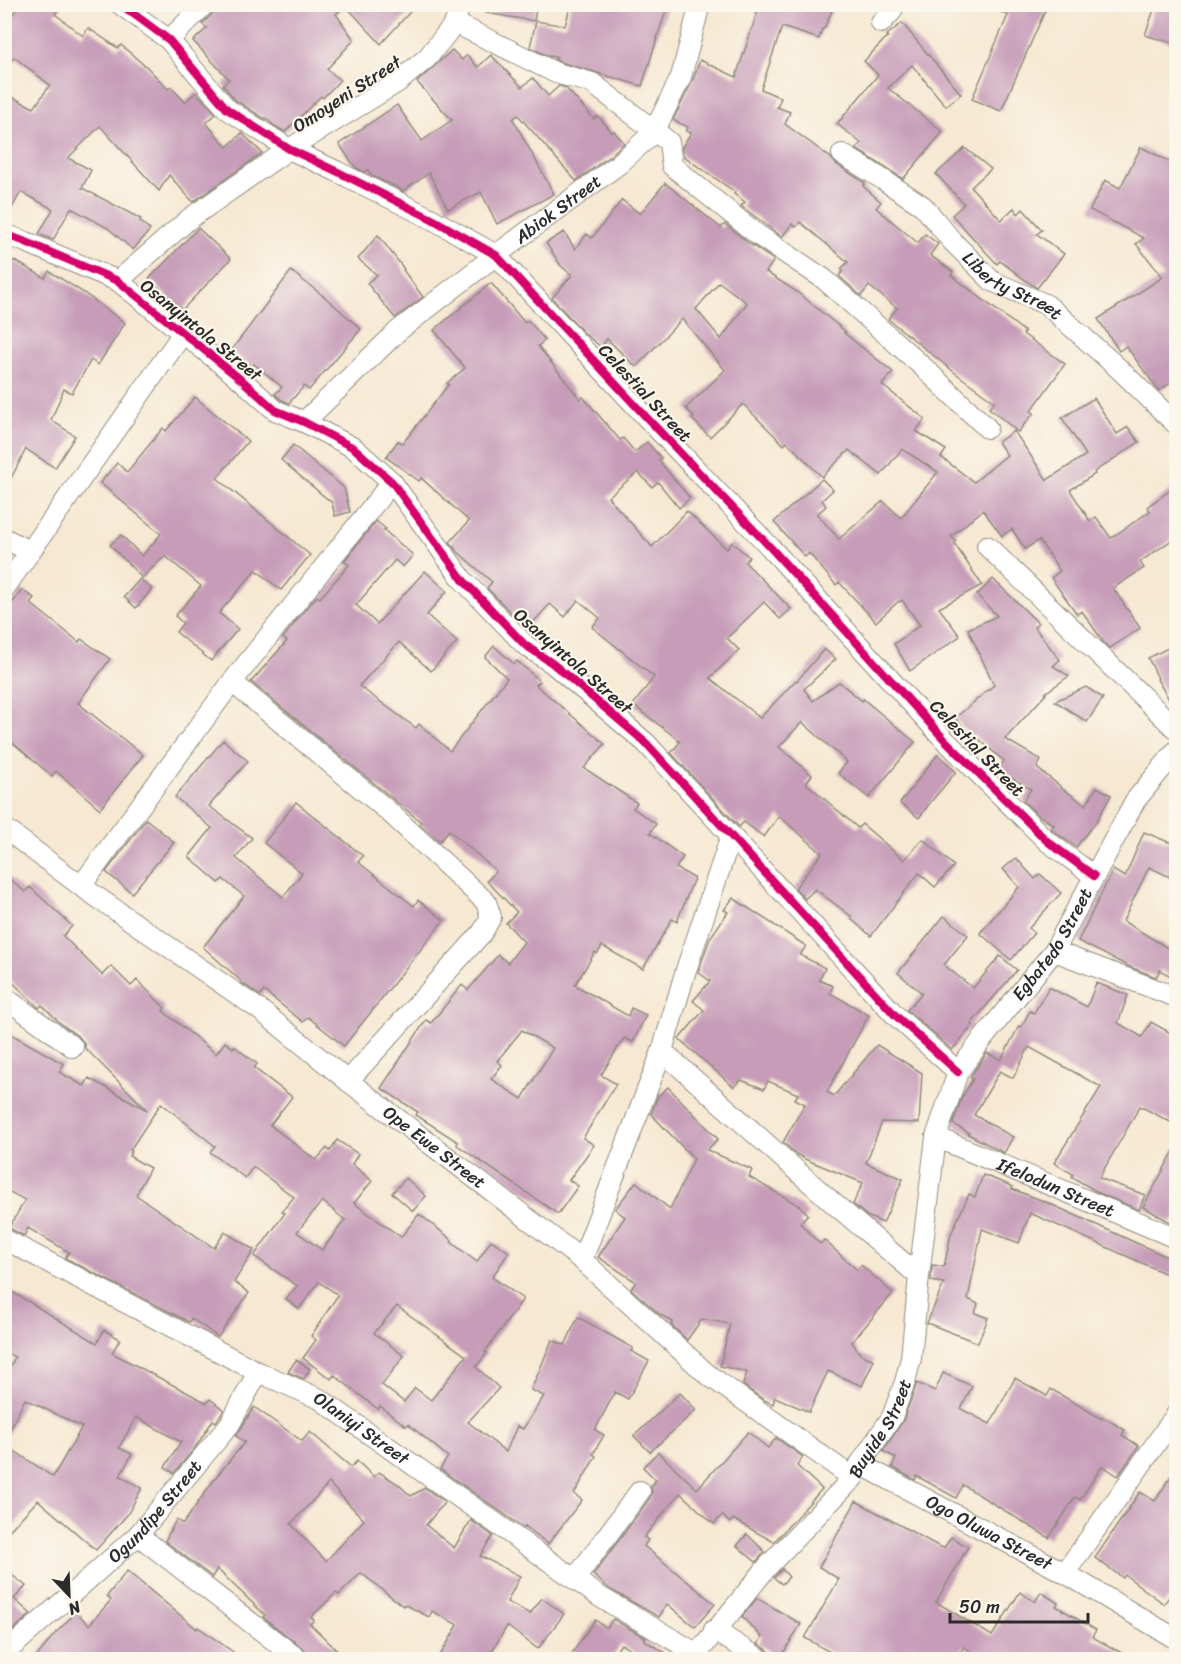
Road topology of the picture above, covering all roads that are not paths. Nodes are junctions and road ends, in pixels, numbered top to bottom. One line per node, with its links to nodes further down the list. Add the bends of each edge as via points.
1 (120, 4): 7 (street, Celestial Street)
2 (205, 4): 7 (street)
3 (700, 4): 8 (street, Abiok Street, via 681,77)
4 (895, 4): 6 (street)
5 (458, 14): 8 (street, via 556,73 592,83); 9 (street, Omoyeni Street, via 426,58 398,82)
6 (881, 23)
7 (169, 40): 9 (street, Celestial Street, via 227,109)
8 (654, 132): 12 (street, Abiok Street, via 619,164); 17 (street, via 669,142 672,166 758,235 824,279)
9 (289, 149): 12 (street, Celestial Street); 13 (street, Omoyeni Street, via 189,219)
10 (842, 154): 16 (street, Liberty Street, via 923,206 992,281 1047,305)
11 (4, 234): 13 (street, Osanyintola Street)
12 (496, 255): 15 (street, Abiok Street, via 398,331); 28 (street, Celestial Street, via 945,739 1047,842)
13 (118, 281): 14 (street, Osanyintola Street)
14 (183, 333): 15 (street, Osanyintola Street, via 274,410); 21 (street)
15 (304, 422): 18 (street, Osanyintola Street, via 354,448)
16 (1176, 424)
17 (987, 428)
18 (392, 482): 23 (street); 27 (street, Osanyintola Street, via 471,589 525,645 552,663 646,743)
19 (4, 538): 21 (street)
20 (987, 546): 24 (street)
21 (29, 551): 22 (street)
22 (4, 589)
23 (232, 682): 29 (street); 36 (street, via 387,810 486,902 491,917 482,933)
24 (1176, 729)
25 (1176, 751): 28 (street, Egbatedo Street, via 1135,801)
26 (4, 828): 29 (street, Ope Ewe Street)
27 (731, 836): 34 (street); 35 (street, Osanyintola Street, via 895,1015)
28 (1094, 876): 30 (street, Egbatedo Street)
29 (81, 886): 36 (street, Ope Ewe Street, via 260,1010)
30 (1054, 951): 32 (street); 35 (street, Egbatedo Street)
31 (4, 997): 33 (street)
32 (1176, 997)
33 (73, 1047)
34 (662, 1050): 40 (street); 41 (street)
35 (958, 1072): 37 (street, Egbatedo Street)
36 (348, 1081): 40 (street, Ope Ewe Street)
37 (936, 1137): 38 (street, Ifelodun Street); 41 (street, Buyide Street)
38 (1176, 1238)
39 (4, 1239): 42 (street, Olaniyi Street)
40 (582, 1260): 44 (street, Ope Ewe Street, via 707,1374)
41 (919, 1276): 44 (street, Buyide Street, via 905,1382 892,1417)
42 (258, 1372): 46 (street, Ogundipe Street, via 230,1424); 48 (street, Olaniyi Street, via 320,1399)
43 (1176, 1415): 47 (street)
44 (856, 1471): 47 (street, Ogo Oluwa Street); 49 (street, Buyide Street)
45 (640, 1491): 48 (street)
46 (138, 1535): 51 (street, Ogundipe Street); 53 (street)
47 (1065, 1573): 50 (street, Ogo Oluwa Street)
48 (575, 1579): 52 (street, Olaniyi Street)
49 (714, 1630): 52 (street, Buyide Street); 54 (street)
50 (1176, 1639)
51 (4, 1654)
52 (694, 1656)
53 (299, 1659)
54 (761, 1659)

